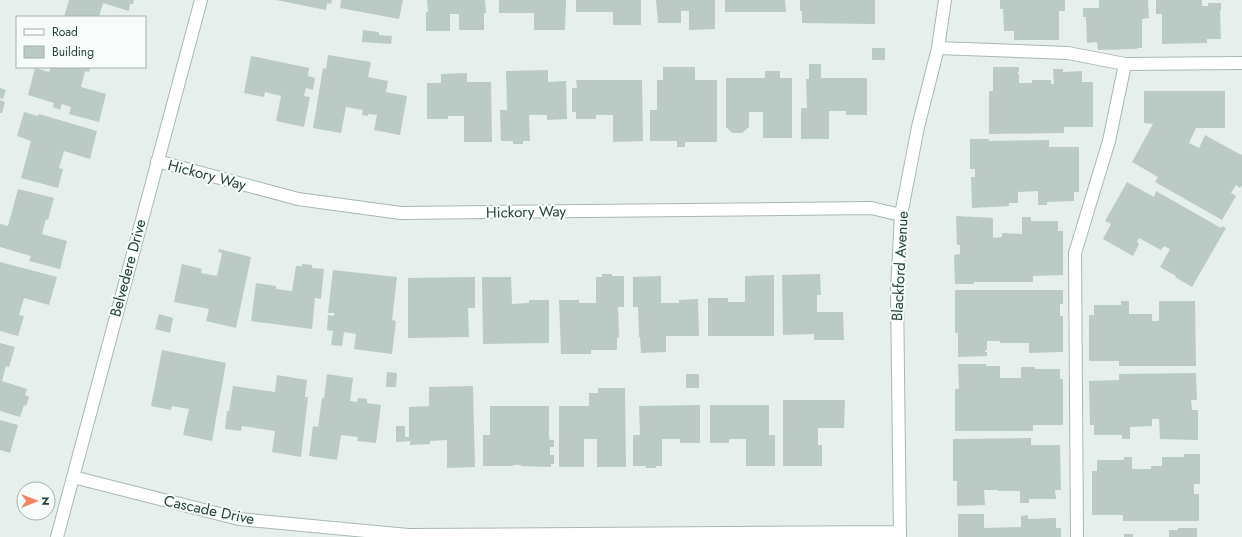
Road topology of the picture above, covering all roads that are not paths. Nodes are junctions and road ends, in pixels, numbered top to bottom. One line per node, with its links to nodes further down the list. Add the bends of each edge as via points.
1 (201, 0): 6 (street, Belvedere Drive)
2 (945, 0): 3 (street, Blackford Avenue)
3 (938, 48): 5 (street, via 1068,53); 7 (street, Blackford Avenue, via 918,127)
4 (1242, 63): 5 (street)
5 (1125, 64): 11 (street, via 1109,141 1075,253)
6 (157, 162): 7 (street, Hickory Way, via 298,199 401,213 871,208); 8 (street, Belvedere Drive)
7 (901, 215): 9 (street, Blackford Avenue, via 897,291)
8 (73, 477): 9 (street, Cascade Drive, via 239,519 408,535); 10 (street, Belvedere Drive)
9 (900, 534)
10 (57, 537)
11 (1077, 537)

